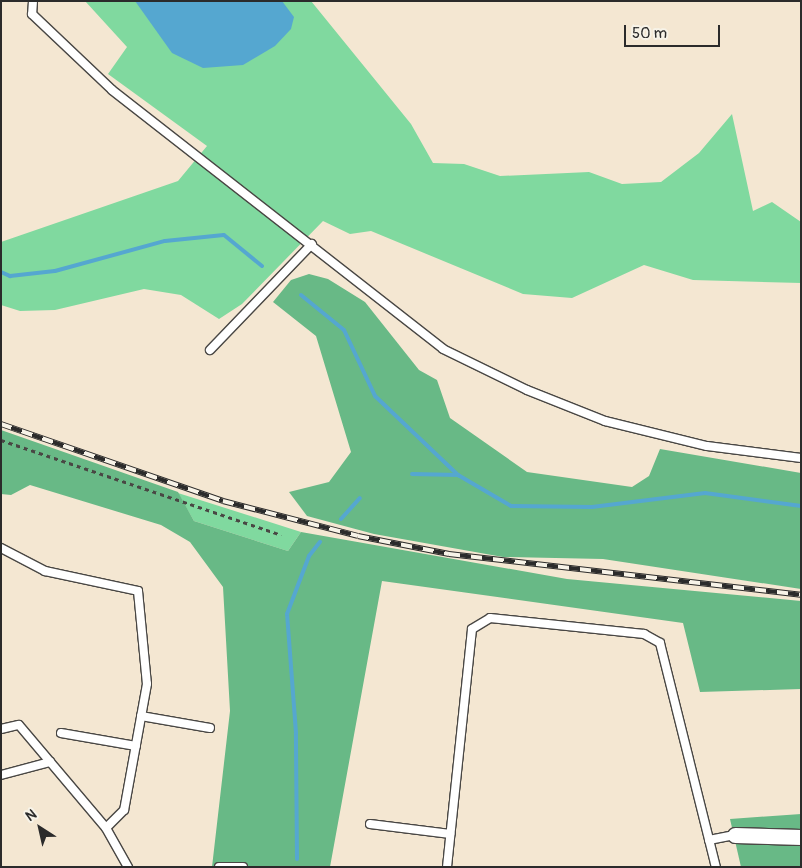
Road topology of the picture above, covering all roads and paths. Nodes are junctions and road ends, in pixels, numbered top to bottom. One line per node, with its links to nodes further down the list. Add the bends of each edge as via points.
1 (33, 1): 2 (lane, via 32,14 112,90)
2 (312, 244): 3 (lane); 5 (lane, via 442,349 527,390 606,421 707,446)
3 (210, 350)
4 (1, 440): 6 (path)
5 (801, 458)
6 (280, 535)
7 (1, 548): 8 (lane, via 45,571 138,591 147,684)
8 (141, 716): 9 (lane); 12 (lane)
9 (210, 728)
10 (1, 729): 13 (lane, via 19,724)
11 (61, 733): 12 (lane)
12 (136, 746): 16 (lane, via 124,810)
13 (50, 762): 14 (lane); 16 (lane)
14 (1, 775)
15 (370, 824): 17 (lane)
16 (106, 828): 21 (lane)
17 (450, 834): 20 (lane, via 472,629 490,618 644,634 660,643); 24 (lane)
18 (735, 835): 19 (street); 20 (lane)
19 (801, 837)
20 (710, 840): 25 (lane)
21 (128, 867)
22 (219, 867): 23 (lane)
23 (243, 867)
24 (447, 867)
25 (716, 867)

